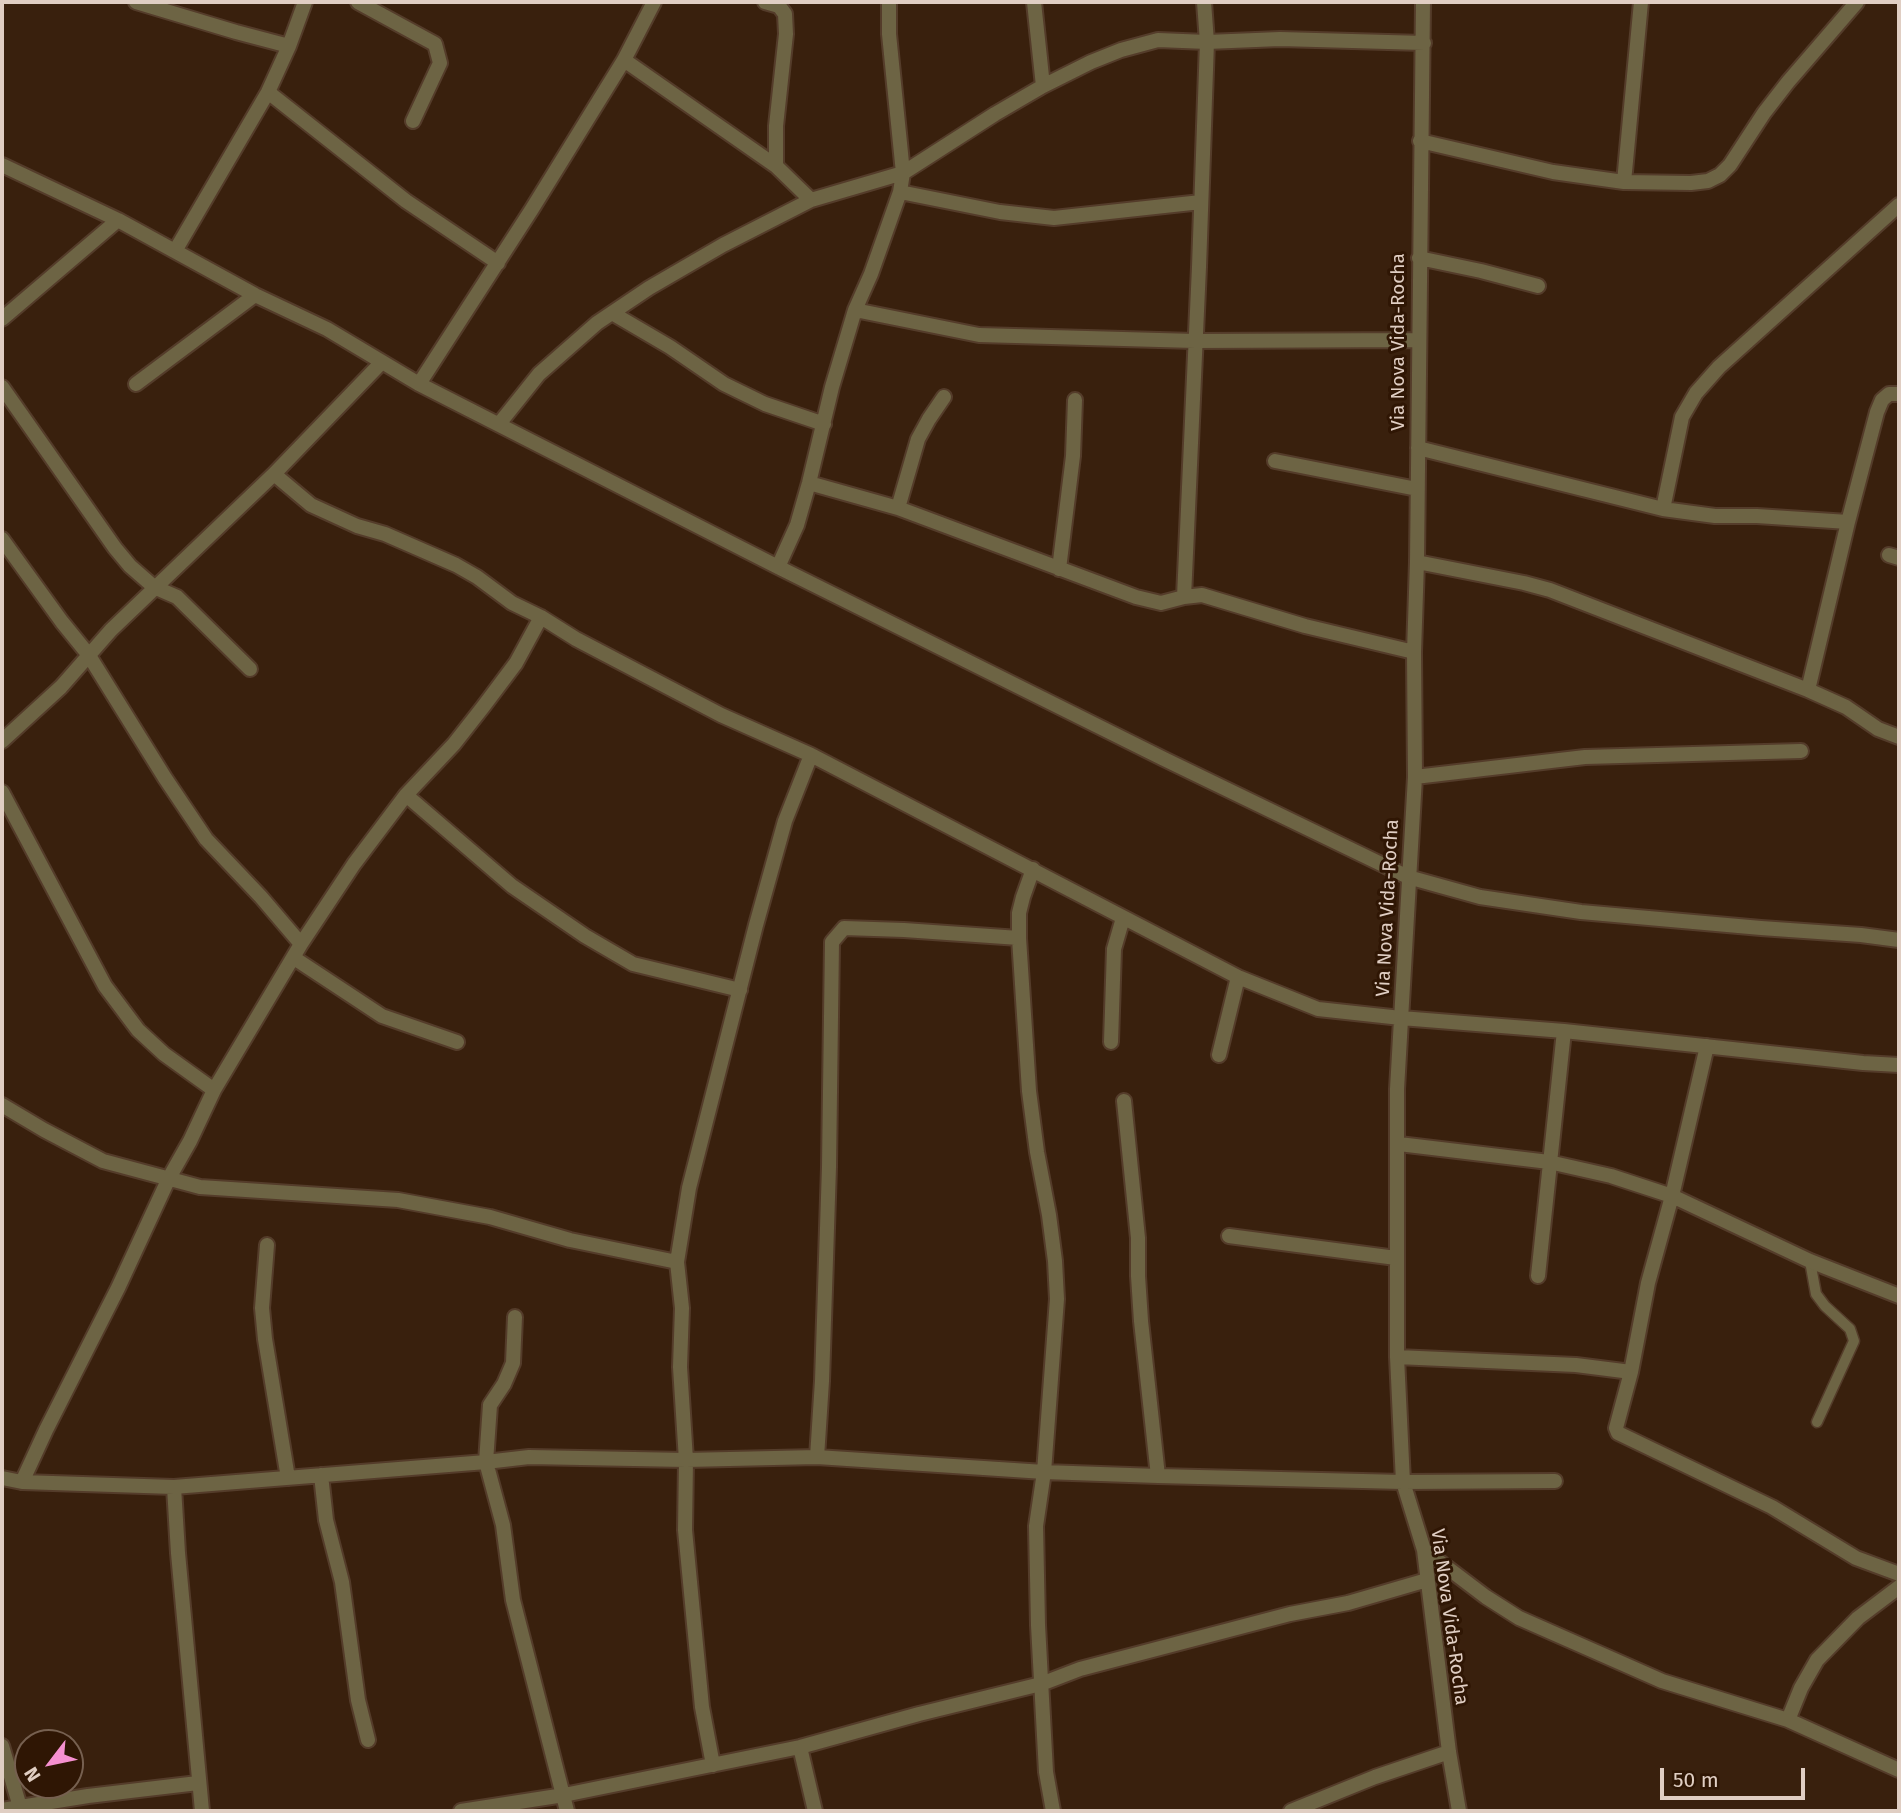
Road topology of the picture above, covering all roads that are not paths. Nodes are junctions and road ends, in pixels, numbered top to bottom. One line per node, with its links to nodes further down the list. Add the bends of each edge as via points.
1 (136, 2): 14 (street)
2 (305, 2): 14 (street)
3 (358, 2): 18 (street, via 435,44 440,63)
4 (654, 2): 15 (street)
5 (765, 2): 21 (street, via 779,6 785,14)
6 (890, 2): 22 (street)
7 (1034, 2): 16 (street)
8 (1204, 2): 12 (street)
9 (1423, 2): 13 (street, Via Nova Vida-Rocha)
10 (1641, 2): 23 (street)
11 (1857, 2): 23 (street, via 1788,82 1720,174 1691,183)
12 (1207, 42): 13 (street); 16 (street, via 1158,40 1121,50); 26 (street)
13 (1424, 43): 19 (street, Via Nova Vida-Rocha)
14 (289, 46): 17 (street)
15 (624, 60): 21 (street); 31 (street)
16 (1043, 86): 22 (street)
17 (268, 92): 29 (street); 31 (street, via 406,201)
18 (413, 121)
19 (1420, 141): 23 (street, via 1553,172); 30 (street, Via Nova Vida-Rocha)
20 (2, 165): 28 (street)
21 (776, 166): 25 (street)
22 (903, 173): 24 (street); 25 (street)
23 (1624, 183)
24 (900, 192): 26 (street, via 1054,218); 34 (street)
25 (811, 200): 35 (street)
26 (1201, 202): 38 (street)
27 (1899, 205): 54 (street, via 1696,393 1682,417)
28 (118, 220): 29 (street); 36 (street)
29 (175, 251): 33 (street)
30 (1419, 258): 32 (street); 37 (street, Via Nova Vida-Rocha)
31 (498, 263): 41 (street)
32 (1538, 286)
33 (255, 295): 39 (street, via 327,329); 40 (street)
34 (855, 310): 38 (street, via 979,335); 47 (street)
35 (612, 313): 46 (street, via 539,374); 47 (street, via 724,384)
36 (2, 319)
37 (1419, 340): 38 (street); 48 (street, Via Nova Vida-Rocha)
38 (1195, 341): 61 (street)
39 (381, 363): 41 (street); 50 (street)
40 (136, 384)
41 (419, 384): 46 (street)
42 (2, 387): 60 (street, via 115,548)
43 (1899, 394): 55 (street, via 1882,400)
44 (944, 397): 53 (street, via 918,439)
45 (1075, 400): 59 (street)
46 (499, 424): 58 (street)
47 (824, 424): 51 (street)
48 (1418, 447): 52 (street, Via Nova Vida-Rocha); 54 (street)
49 (1275, 461): 52 (street)
50 (274, 474): 60 (street); 62 (street, via 311,505 456,565)
51 (809, 483): 53 (street); 58 (street)
52 (1417, 489): 57 (street, Via Nova Vida-Rocha)
53 (898, 508): 59 (street)
54 (1663, 509): 55 (street)
55 (1848, 522): 66 (street)
56 (2, 539): 64 (street)
57 (1417, 562): 63 (street, Via Nova Vida-Rocha); 66 (street, via 1550,590)
58 (778, 567): 75 (street)
59 (1059, 569): 61 (street, via 1161,603)
60 (154, 587): 64 (street); 65 (street, via 177,597)
61 (1184, 597): 63 (street, via 1202,595)
62 (541, 617): 70 (street, via 721,715); 73 (street, via 516,663 483,708)
63 (1414, 652): 71 (street, Via Nova Vida-Rocha)
64 (88, 653): 68 (street, via 61,687); 79 (street, via 206,839 261,897)
65 (250, 669)
66 (1808, 690): 67 (street)
67 (1899, 737)
68 (2, 741)
69 (1801, 751): 71 (street, via 1585,757)
70 (811, 755): 74 (street); 81 (street, via 785,821)
71 (1415, 777): 75 (street, Via Nova Vida-Rocha)
72 (2, 792): 89 (street, via 105,986 138,1030)
73 (406, 795): 79 (street); 81 (street, via 512,886 585,936 633,964)
74 (1033, 869): 76 (street); 77 (street, via 1019,913)
75 (1408, 877): 78 (street, via 1480,897 1581,912); 82 (street, Via Nova Vida-Rocha)
76 (1123, 918): 80 (street); 85 (street, via 1114,949)
77 (1019, 938): 107 (street, via 844,929 832,942 829,1167); 110 (street, via 1029,1091 1057,1298)
78 (1899, 940)
79 (297, 951): 84 (street, via 382,1016); 89 (street)
80 (1238, 977): 82 (street, via 1318,1009); 87 (street)
81 (740, 990): 100 (street, via 689,1188)
82 (1401, 1018): 83 (street); 92 (street, Via Nova Vida-Rocha)
83 (1564, 1031): 86 (street); 93 (street)
84 (457, 1042)
85 (1111, 1042)
86 (1707, 1046): 88 (street); 95 (street)
87 (1219, 1055)
88 (1899, 1065)
89 (214, 1090): 94 (street)
90 (1124, 1101): 112 (street)
91 (2, 1105): 94 (street, via 103,1161)
92 (1398, 1144): 93 (street); 98 (street, Via Nova Vida-Rocha)
93 (1549, 1162): 95 (street); 101 (street)
94 (169, 1178): 100 (street, via 200,1187 398,1200 491,1217 570,1240); 116 (street)
95 (1672, 1196): 99 (street); 105 (street, via 1648,1283)
96 (1229, 1236): 98 (street)
97 (267, 1245): 114 (street, via 262,1308)
98 (1396, 1258): 104 (street, Via Nova Vida-Rocha)
99 (1810, 1261): 102 (street); 106 (lane, via 1816,1294 1850,1329 1854,1341)
100 (677, 1262): 108 (street)
101 (1538, 1276)
102 (1899, 1296)
103 (515, 1317): 109 (street, via 513,1363 490,1405)
104 (1397, 1357): 105 (street); 117 (street, Via Nova Vida-Rocha)
105 (1631, 1372): 120 (street, via 1618,1433 1772,1507 1856,1558)
106 (1817, 1422)
107 (817, 1458): 108 (street); 110 (street)
108 (686, 1460): 109 (street, via 529,1457); 129 (street, via 685,1530 692,1612)
109 (486, 1462): 111 (street); 132 (street, via 503,1525 513,1600)
110 (1044, 1472): 112 (street); 123 (street, via 1036,1525)
111 (321, 1475): 114 (street); 125 (street)
112 (1158, 1476): 117 (street)
113 (2, 1478): 116 (street)
114 (288, 1478): 118 (street)
115 (1555, 1481): 117 (street)
116 (22, 1482): 118 (street)
117 (1403, 1482): 119 (street, Via Nova Vida-Rocha)
118 (174, 1487): 131 (street)
119 (1424, 1550): 121 (street, Via Nova Vida-Rocha); 124 (street, via 1519,1618 1662,1681)
120 (1899, 1574)
121 (1427, 1580): 123 (street, via 1080,1669); 128 (street, Via Nova Vida-Rocha)
122 (1899, 1587): 124 (street, via 1858,1618 1817,1660)
123 (1041, 1684): 127 (street); 139 (street)
124 (1788, 1720): 130 (street)
125 (368, 1740)
126 (2, 1746): 133 (street)
127 (800, 1747): 129 (street); 138 (street)
128 (1449, 1752): 140 (street); 141 (street, Via Nova Vida-Rocha)
129 (713, 1765): 132 (street)
130 (1899, 1770)
131 (198, 1783): 133 (street); 135 (street)
132 (564, 1795): 136 (street); 137 (street)
133 (20, 1807): 134 (street)
134 (2, 1810)
135 (202, 1811)
136 (461, 1811)
137 (567, 1811)
138 (815, 1811)
139 (1053, 1811)
140 (1292, 1811)
141 (1459, 1811)

